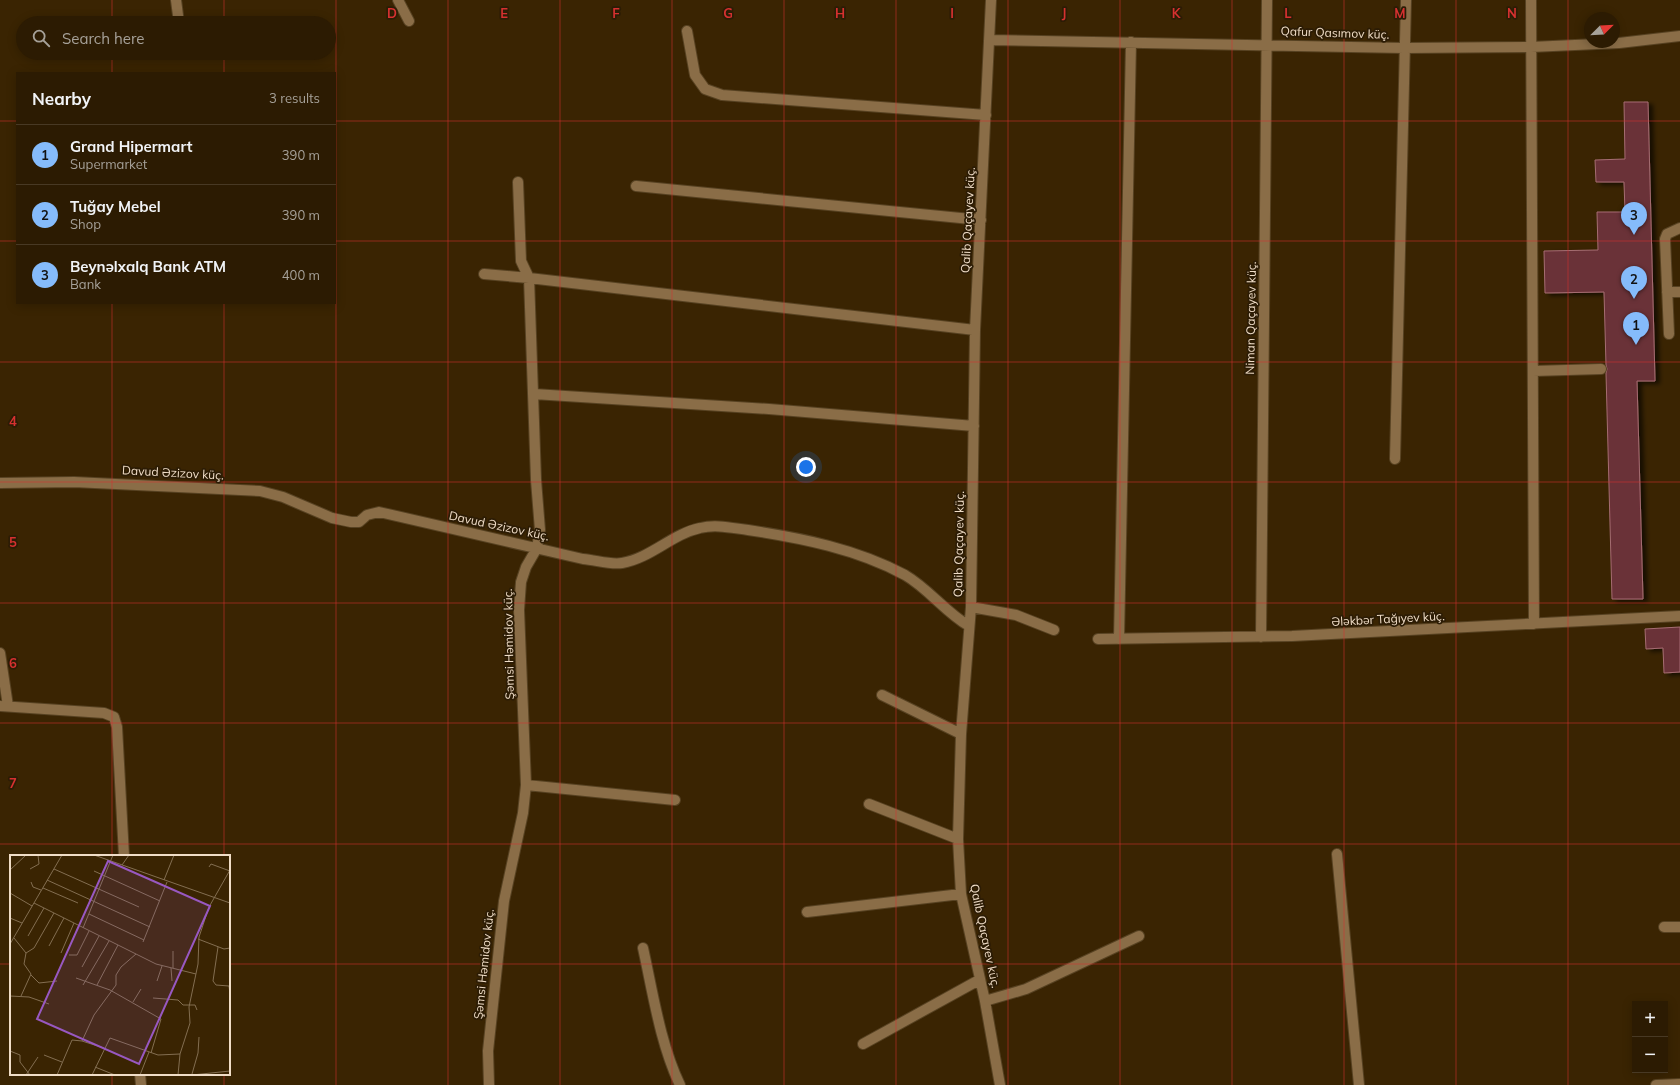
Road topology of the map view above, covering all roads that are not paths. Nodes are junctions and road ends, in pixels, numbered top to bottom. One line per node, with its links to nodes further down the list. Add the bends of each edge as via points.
1 (176, 0): 7 (street)
2 (398, 0): 8 (street)
3 (990, 0): 11 (street, Qalib Qaçayev küç.)
4 (1267, 0): 13 (street, Niman Qaçayev küç.)
5 (1406, 0): 15 (street)
6 (1531, 0): 14 (street)
7 (178, 16)
8 (409, 21)
9 (687, 31): 16 (street, via 695,75 705,90 722,95)
10 (1680, 36): 14 (street, Qafur Qasımov küç.)
11 (989, 40): 12 (street, Qafur Qasımov küç.); 16 (street, Qalib Qaçayev küç.)
12 (1131, 42): 13 (street, Qafur Qasımov küç.); 41 (street)
13 (1267, 44): 15 (street, Qafur Qasımov küç.); 39 (street, Niman Qaçayev küç.)
14 (1531, 47): 15 (street, Qafur Qasımov küç.); 28 (street)
15 (1404, 48): 31 (street)
16 (986, 114): 19 (street, Qalib Qaçayev küç.)
17 (518, 182): 22 (street, Şəmsi Həmidov küç., via 521,261)
18 (636, 186): 19 (street)
19 (981, 220): 25 (street, Qalib Qaçayev küç.)
20 (1680, 228): 23 (street, via 1667,234 1665,239)
21 (484, 274): 22 (street)
22 (529, 278): 25 (street); 29 (street, Şəmsi Həmidov küç.)
23 (1667, 292): 24 (street); 26 (street)
24 (1680, 292)
25 (975, 330): 30 (street, Qalib Qaçayev küç.)
26 (1669, 334)
27 (1600, 369): 28 (street)
28 (1533, 371): 36 (street)
29 (534, 394): 30 (street, via 769,409); 33 (street, Şəmsi Həmidov küç., via 540,530)
30 (974, 426): 34 (street, Qalib Qaçayev küç.)
31 (1395, 459)
32 (0, 483): 33 (street, Davud Əzizov küç., via 74,482 260,491 283,496 332,518 351,522 359,522 367,515 379,512)
33 (537, 548): 37 (street, Davud Əzizov küç., via 583,559 622,562 640,557 689,531 700,528 714,526 784,535 855,553 905,575 927,590 958,620); 46 (street, Şəmsi Həmidov küç., via 521,582 519,610)
34 (970, 607): 37 (street, Qalib Qaçayev küç.); 38 (street, via 1016,615)
35 (1680, 616): 36 (street, Ələkbər Tağıyev küç.)
36 (1534, 624): 39 (street, Ələkbər Tağıyev küç.)
37 (969, 626): 45 (street, Qalib Qaçayev küç.)
38 (1054, 630)
39 (1261, 637): 41 (street, Ələkbər Tağıyev küç.)
40 (1098, 639): 41 (street, Ələkbər Tağıyev küç.)
41 (1119, 639)
42 (0, 653): 44 (street)
43 (882, 695): 45 (street)
44 (4, 706): 51 (street, via 104,713 114,717 117,728)
45 (961, 734): 49 (street, Qalib Qaçayev küç.)
46 (526, 785): 47 (street); 64 (street, Şəmsi Həmidov küç., via 523,813 504,901 488,1051)
47 (675, 800)
48 (869, 804): 49 (street)
49 (958, 839): 52 (street, Qalib Qaçayev küç.)
50 (1337, 854): 67 (street)
51 (124, 855)
52 (961, 894): 53 (street); 58 (street, Qalib Qaçayev küç.)
53 (807, 912)
54 (1664, 927): 55 (street)
55 (1680, 927)
56 (1139, 936): 59 (street, via 1026,989)
57 (644, 948): 65 (street, via 664,1043)
58 (979, 980): 59 (street, Qalib Qaçayev küç.); 60 (street)
59 (985, 1001): 66 (street, Qalib Qaçayev küç.)
60 (863, 1044)
61 (140, 1075): 63 (street)
62 (1680, 1084): 68 (street)
63 (141, 1085)
64 (489, 1085)
65 (680, 1085)
66 (1000, 1085)
67 (1359, 1085)
68 (1656, 1085)

